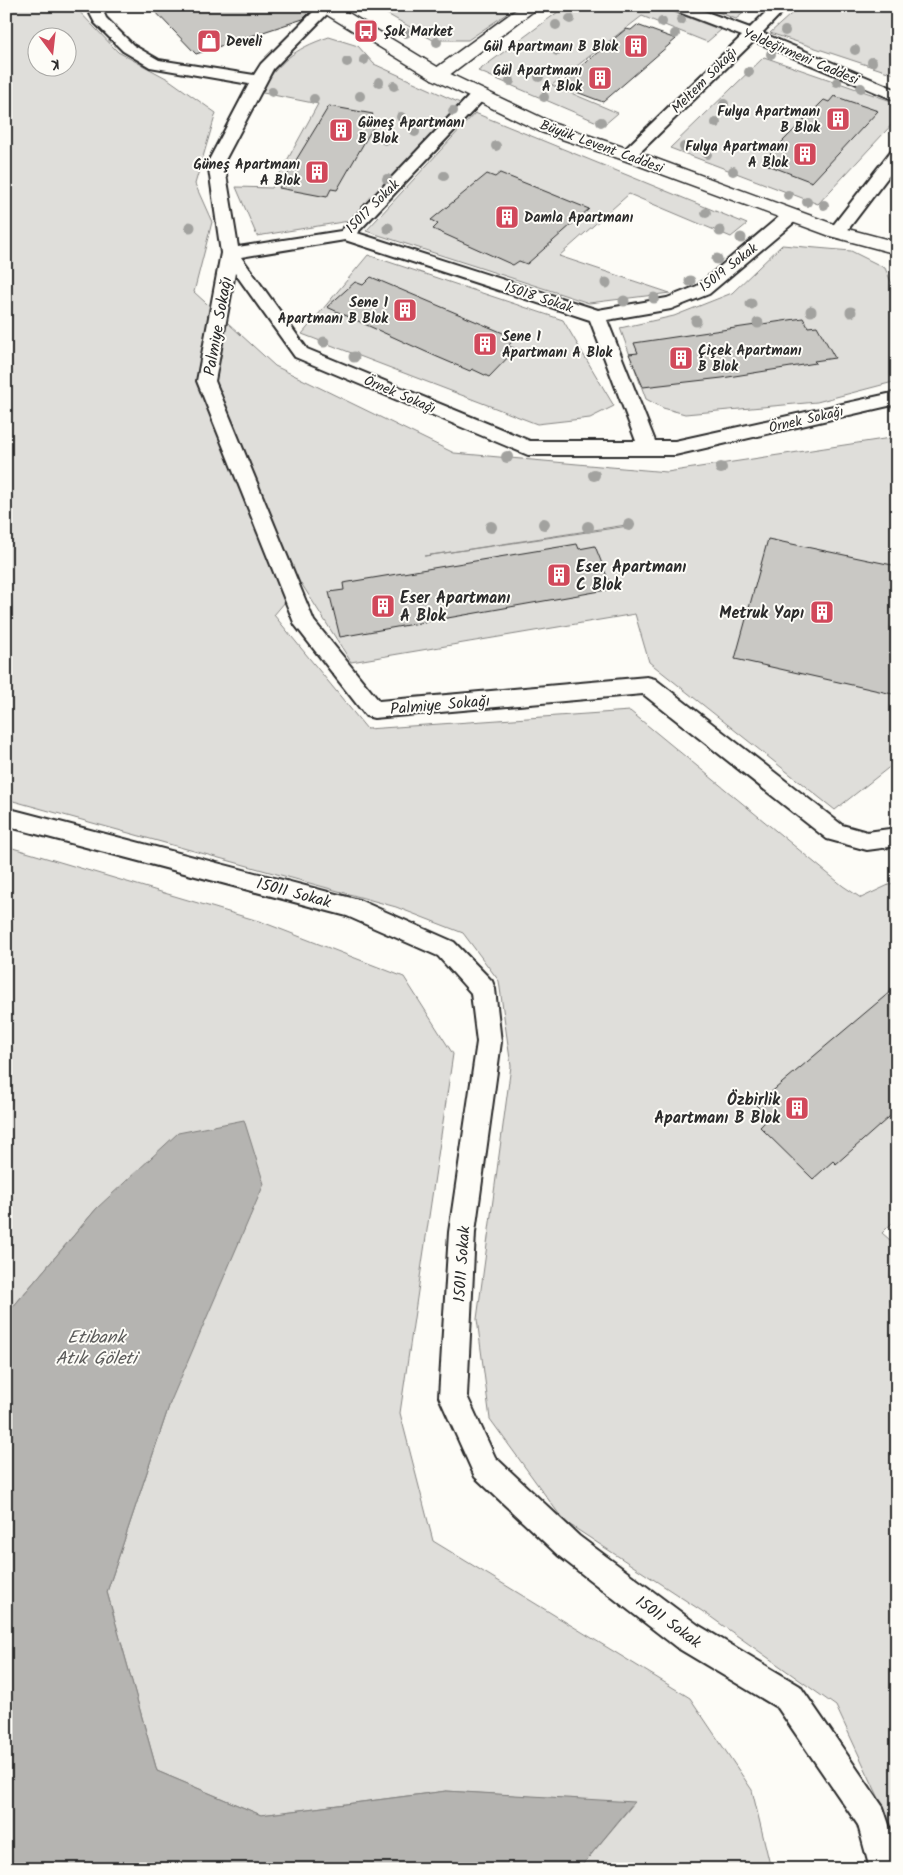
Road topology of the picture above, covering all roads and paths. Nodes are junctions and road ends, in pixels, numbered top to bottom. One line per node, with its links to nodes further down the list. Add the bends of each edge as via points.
1 (93, 6): 8 (lane, via 100,20 128,48 155,64)
2 (532, 6): 7 (street)
3 (676, 6): 6 (lane, Yeldeğirmeni Caddesi)
4 (781, 6): 6 (lane, Meltem Sokağı)
5 (325, 7): 7 (street, Büyük Levent Caddesi); 8 (lane, Örnek Sokağı, via 266,67)
6 (751, 34): 10 (lane, Yeldeğirmeni Caddesi); 11 (lane, Meltem Sokağı)
7 (438, 75): 9 (street, Büyük Levent Caddesi)
8 (259, 81): 17 (lane, Örnek Sokağı, via 216,162)
9 (479, 94): 11 (street, Büyük Levent Caddesi, via 548,128); 15 (lane, 15017 Sokak)
10 (897, 96)
11 (628, 154): 13 (street, Büyük Levent Caddesi)
12 (897, 154): 14 (lane)
13 (792, 215): 14 (street, Büyük Levent Caddesi); 18 (lane, 15019 Sokak, via 703,290 671,303)
14 (837, 232): 16 (street, Büyük Levent Caddesi)
15 (346, 235): 17 (lane, 15017 Sokak); 18 (lane, 15018 Sokak)
16 (897, 248)
17 (230, 253): 20 (lane, Örnek Sokağı, via 301,352 528,448); 22 (lane, Palmiye Sokağı, via 206,381 305,625 374,710 647,686 835,832 867,840)
18 (597, 316): 20 (lane)
19 (897, 398): 20 (lane, Örnek Sokağı, via 675,448)
20 (648, 448)
21 (6, 817): 23 (lane, 15011 Sokak, via 352,907 446,949 483,989 489,1042 462,1232 453,1397 486,1467 569,1546 687,1636 789,1697 872,1818)
22 (897, 837)
23 (886, 1869)

